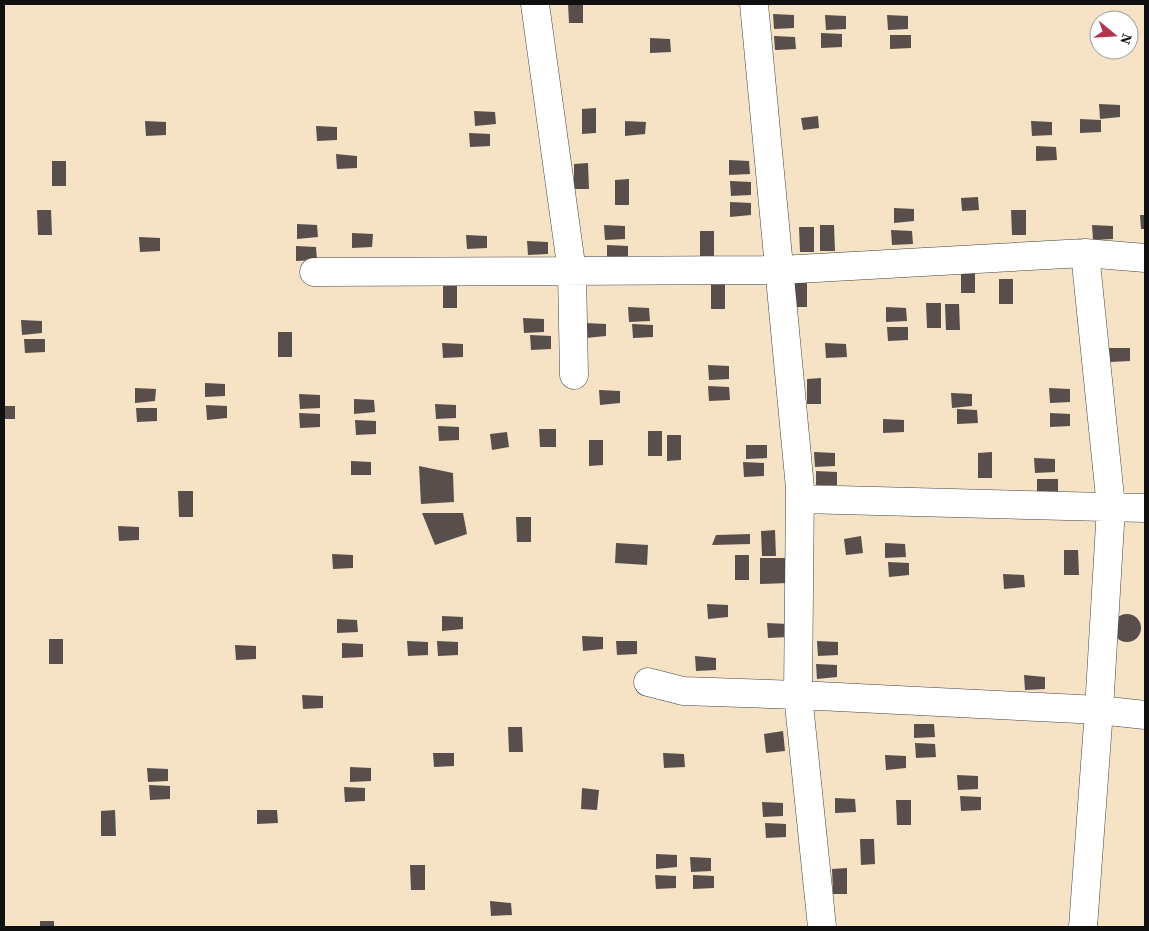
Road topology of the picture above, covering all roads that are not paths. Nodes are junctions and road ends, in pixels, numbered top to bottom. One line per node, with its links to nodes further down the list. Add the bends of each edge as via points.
1 (535, 4): 7 (street)
2 (754, 4): 5 (street)
3 (1085, 253): 4 (street); 5 (street); 10 (street)
4 (1145, 258)
5 (780, 270): 7 (street); 9 (street)
6 (314, 272): 7 (street)
7 (572, 272): 8 (street)
8 (574, 375)
9 (800, 499): 10 (street); 13 (street)
10 (1111, 507): 11 (street); 14 (street)
11 (1145, 508)
12 (648, 682): 13 (street, via 683,691)
13 (798, 695): 14 (street); 16 (street)
14 (1099, 710): 15 (street); 17 (street)
15 (1145, 715)
16 (822, 927)
17 (1083, 927)

